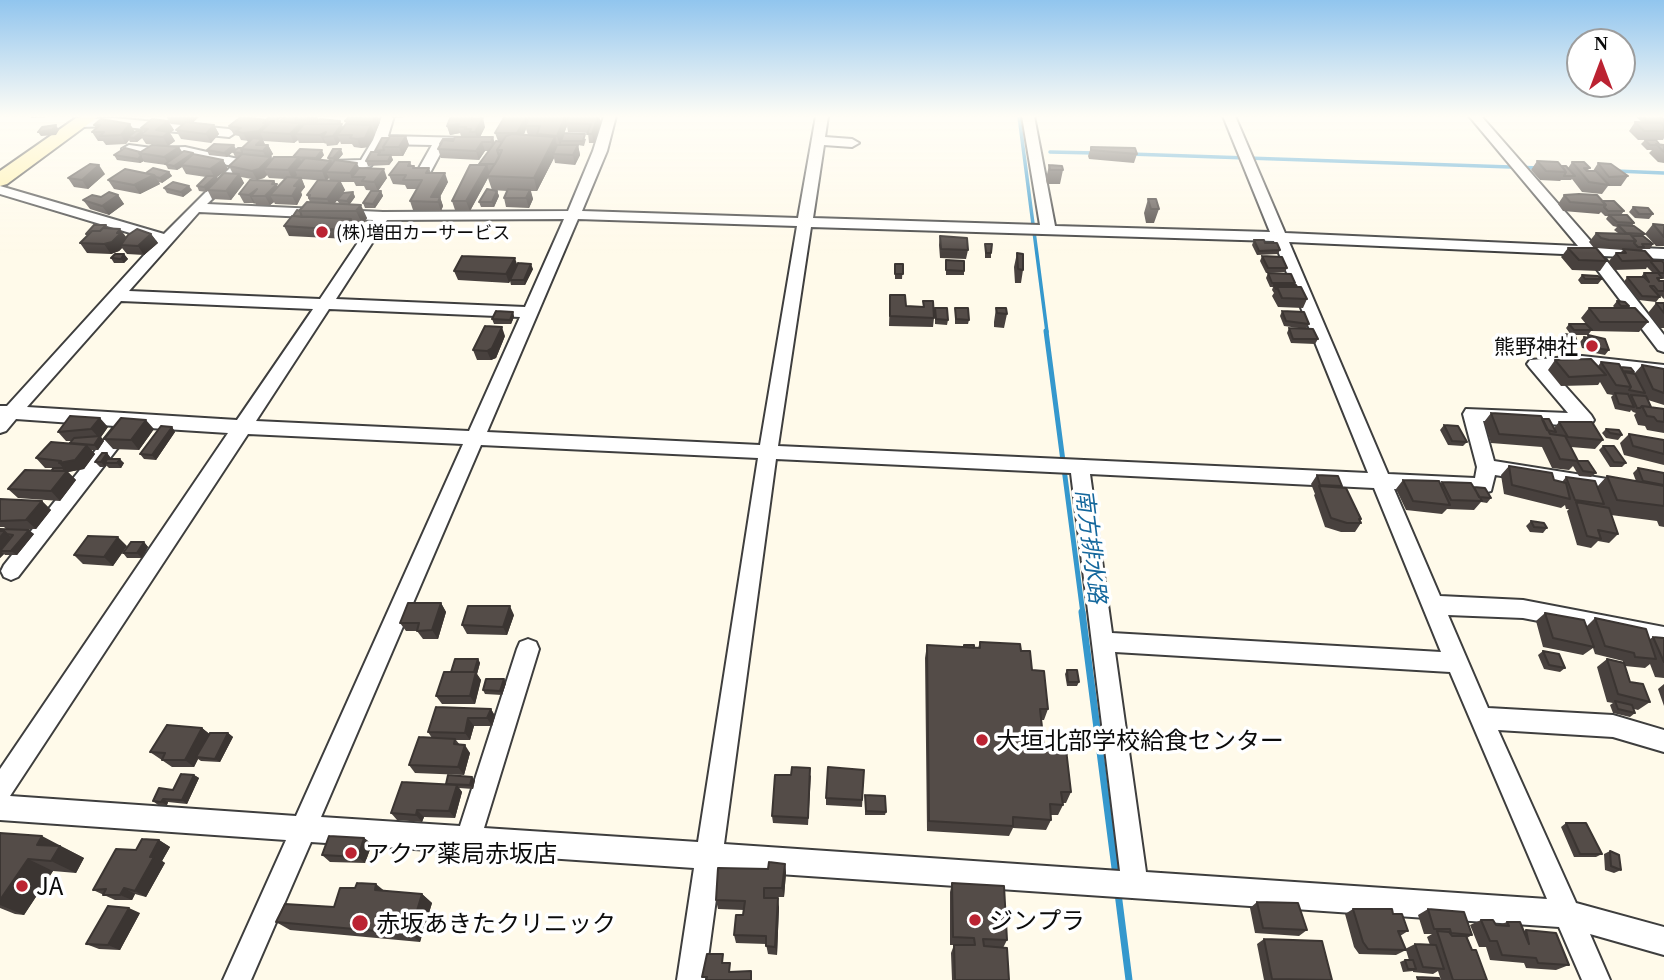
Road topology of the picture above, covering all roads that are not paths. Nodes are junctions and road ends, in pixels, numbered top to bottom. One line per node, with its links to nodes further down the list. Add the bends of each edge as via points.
1 (25, 162): 12 (main road)
2 (248, 162): 14 (street)
3 (367, 162): 10 (street)
4 (430, 162): 11 (street)
5 (590, 162): 15 (street)
6 (815, 162): 17 (street)
7 (1035, 162): 18 (street)
8 (1249, 162): 20 (street)
9 (1514, 162): 22 (street)
10 (317, 165)
11 (425, 170)
12 (0, 180)
13 (0, 191): 21 (street)
14 (195, 208): 16 (street); 21 (street)
15 (573, 215): 16 (street); 17 (street); 26 (street)
16 (383, 216): 25 (street)
17 (806, 222): 18 (street); 33 (street)
18 (1046, 230): 20 (street)
19 (1641, 233): 23 (street)
20 (1281, 237): 22 (street); 36 (street)
21 (167, 239): 24 (street)
22 (1591, 251): 23 (street); 27 (street)
23 (1661, 254)
24 (118, 296): 25 (street); 29 (street)
25 (324, 304): 26 (street); 31 (street)
26 (530, 312): 32 (street)
27 (1664, 346)
28 (1664, 371): 35 (street, via 1582,362 1536,364 1585,420 1472,414)
29 (4, 417): 30 (street)
30 (130, 420): 31 (street); 38 (street)
31 (242, 427): 32 (street); 46 (street)
32 (475, 437): 33 (street); 48 (street)
33 (768, 451): 34 (street); 50 (street)
34 (1077, 465): 36 (street); 41 (street)
35 (1486, 467): 36 (street, via 1484,486); 37 (street)
36 (1384, 482): 39 (street)
37 (1664, 495)
38 (11, 571)
39 (1433, 605): 40 (street, via 1523,609); 43 (street)
40 (1664, 636)
41 (1101, 642): 43 (street); 51 (street)
42 (528, 649): 49 (street)
43 (1457, 663): 44 (street)
44 (1481, 718): 45 (street, via 1613,726); 52 (street)
45 (1664, 741)
46 (0, 790)
47 (0, 808): 48 (street)
48 (303, 828): 49 (street); 54 (street)
49 (468, 839): 50 (street)
50 (708, 856): 51 (street); 55 (street)
51 (1134, 884): 52 (street)
52 (1567, 914): 53 (street); 56 (street)
53 (1664, 941)
54 (237, 980)
55 (691, 980)
56 (1596, 980)

